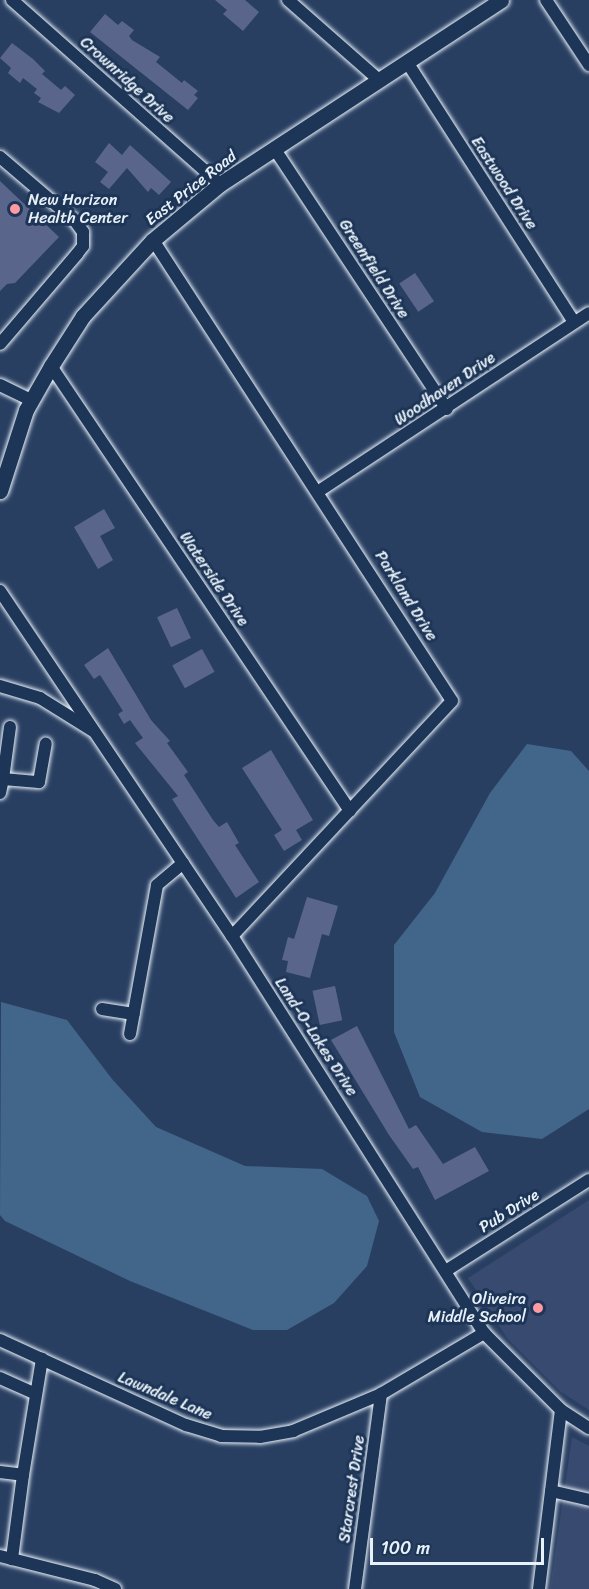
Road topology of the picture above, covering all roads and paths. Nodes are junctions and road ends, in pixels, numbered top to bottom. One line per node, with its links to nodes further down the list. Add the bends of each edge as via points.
1 (12, 0): 10 (street, Crownridge Drive)
2 (288, 0): 7 (street)
3 (501, 0): 5 (main road, East Price Road)
4 (546, 0): 6 (street)
5 (407, 62): 7 (main road, East Price Road); 13 (street, Eastwood Drive)
6 (589, 65)
7 (378, 79): 8 (main road, East Price Road)
8 (274, 148): 10 (main road, East Price Road); 18 (street, Greenfield Drive)
9 (0, 157): 14 (street, via 75,221 82,232 82,246 77,254)
10 (220, 184): 11 (main road, East Price Road)
11 (153, 240): 15 (main road, East Price Road, via 83,316); 20 (street, Parkland Drive)
12 (589, 313): 13 (street, Woodhaven Drive)
13 (574, 322): 18 (street, Woodhaven Drive)
14 (0, 344)
15 (51, 366): 17 (main road, East Price Road); 28 (street, Waterside Drive)
16 (0, 385): 17 (street)
17 (32, 400): 19 (main road, East Price Road, via 12,446)
18 (447, 409): 20 (street, Woodhaven Drive)
19 (0, 491)
20 (319, 491): 28 (street, Parkland Drive, via 453,701)
21 (0, 591): 24 (street)
22 (0, 686): 24 (street, Land-O-Lakes Drive, via 40,698)
23 (10, 727): 26 (street)
24 (99, 735): 29 (street, Land-O-Lakes Drive)
25 (46, 744): 26 (street, via 39,782)
26 (3, 779): 27 (street)
27 (0, 793)
28 (350, 811): 30 (street, Parkland Drive)
29 (183, 863): 30 (street, Land-O-Lakes Drive); 32 (street, via 157,885)
30 (232, 936): 35 (street, Land-O-Lakes Drive)
31 (102, 1009): 32 (street)
32 (134, 1014): 33 (street)
33 (130, 1034)
34 (589, 1180): 35 (street, Pub Drive)
35 (447, 1270): 36 (street, Land-O-Lakes Drive)
36 (484, 1333): 41 (street, Lawndale Lane); 42 (street, Land-O-Lakes Drive)
37 (0, 1340): 38 (street, Lawndale Lane)
38 (42, 1359): 40 (street); 41 (street, Lawndale Lane, via 186,1425 221,1436 260,1437 293,1431)
39 (0, 1378): 40 (street)
40 (36, 1394): 45 (street)
41 (381, 1394): 50 (street, Starcrest Drive)
42 (561, 1410): 43 (street, Land-O-Lakes Drive); 46 (street)
43 (589, 1428)
44 (0, 1472): 45 (street)
45 (23, 1475): 48 (street)
46 (551, 1491): 47 (street); 51 (street)
47 (589, 1500)
48 (6, 1557): 49 (street)
49 (115, 1589)
50 (355, 1589)
51 (539, 1589)

